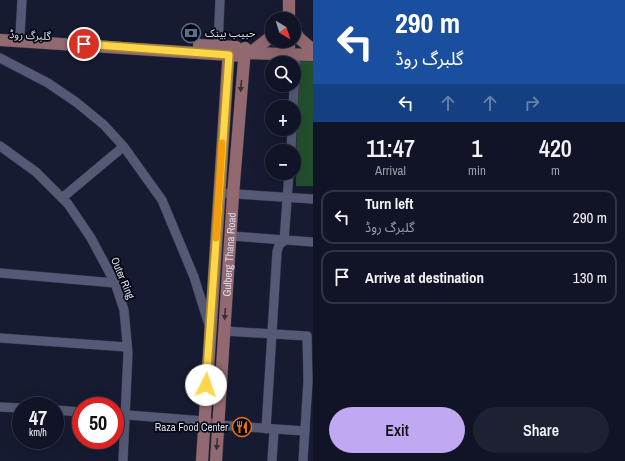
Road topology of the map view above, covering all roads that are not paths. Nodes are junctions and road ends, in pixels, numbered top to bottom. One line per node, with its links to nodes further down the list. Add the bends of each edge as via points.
1 (22, 0): 4 (street)
2 (220, 0): 9 (street)
3 (0, 34): 4 (main road, گلبرگ روڈ)
4 (20, 35): 9 (main road, گلبرگ روڈ)
5 (301, 39): 10 (main road)
6 (0, 40): 9 (main road, گلبرگ روڈ)
7 (265, 40): 11 (main road)
8 (291, 48): 12 (main road)
9 (225, 50): 11 (main road, گلبرگ روڈ); 19 (main road, Gulberg Thana Road)
10 (313, 50)
11 (246, 52): 12 (main road, گلبرگ روڈ); 20 (main road, Gulberg Thana Road, one-way to 20)
12 (293, 54): 13 (main road, گلبرگ روڈ); 15 (street)
13 (313, 55)
14 (0, 58): 17 (street, via 48,83 76,102 104,125)
15 (293, 100)
16 (0, 146): 21 (street, Outer Ring, via 36,172)
17 (123, 147): 21 (street); 29 (street, via 162,200 194,277)
18 (289, 180): 22 (street)
19 (219, 193): 20 (street); 29 (main road, Gulberg Thana Road)
20 (233, 195): 22 (street); 24 (main road, Gulberg Thana Road)
21 (62, 198): 28 (street, Outer Ring, via 91,238)
22 (288, 198): 23 (street); 25 (street)
23 (313, 199)
24 (231, 236): 25 (street); 30 (main road, Gulberg Thana Road, one-way to 30)
25 (284, 241): 26 (street); 31 (street, via 279,245 278,252)
26 (313, 242)
27 (0, 273): 28 (street)
28 (115, 283): 33 (street, Outer Ring, via 124,310)
29 (210, 328): 38 (main road, Gulberg Thana Road)
30 (224, 331): 31 (street); 39 (main road, Gulberg Thana Road)
31 (272, 333): 34 (street, via 307,336); 40 (street)
32 (0, 338): 33 (street)
33 (127, 347): 37 (street, Outer Ring)
34 (310, 381): 41 (street)
35 (0, 407): 36 (street)
36 (12, 408)
37 (126, 414): 38 (street); 42 (street, Outer Ring)
38 (204, 421): 39 (street); 43 (main road, Gulberg Thana Road)
39 (218, 425): 40 (street); 44 (main road, Gulberg Thana Road, one-way to 44)
40 (270, 429): 41 (street); 45 (street)
41 (308, 436): 46 (street)
42 (122, 461)
43 (202, 461)
44 (216, 461)
45 (272, 461)
46 (303, 461)

